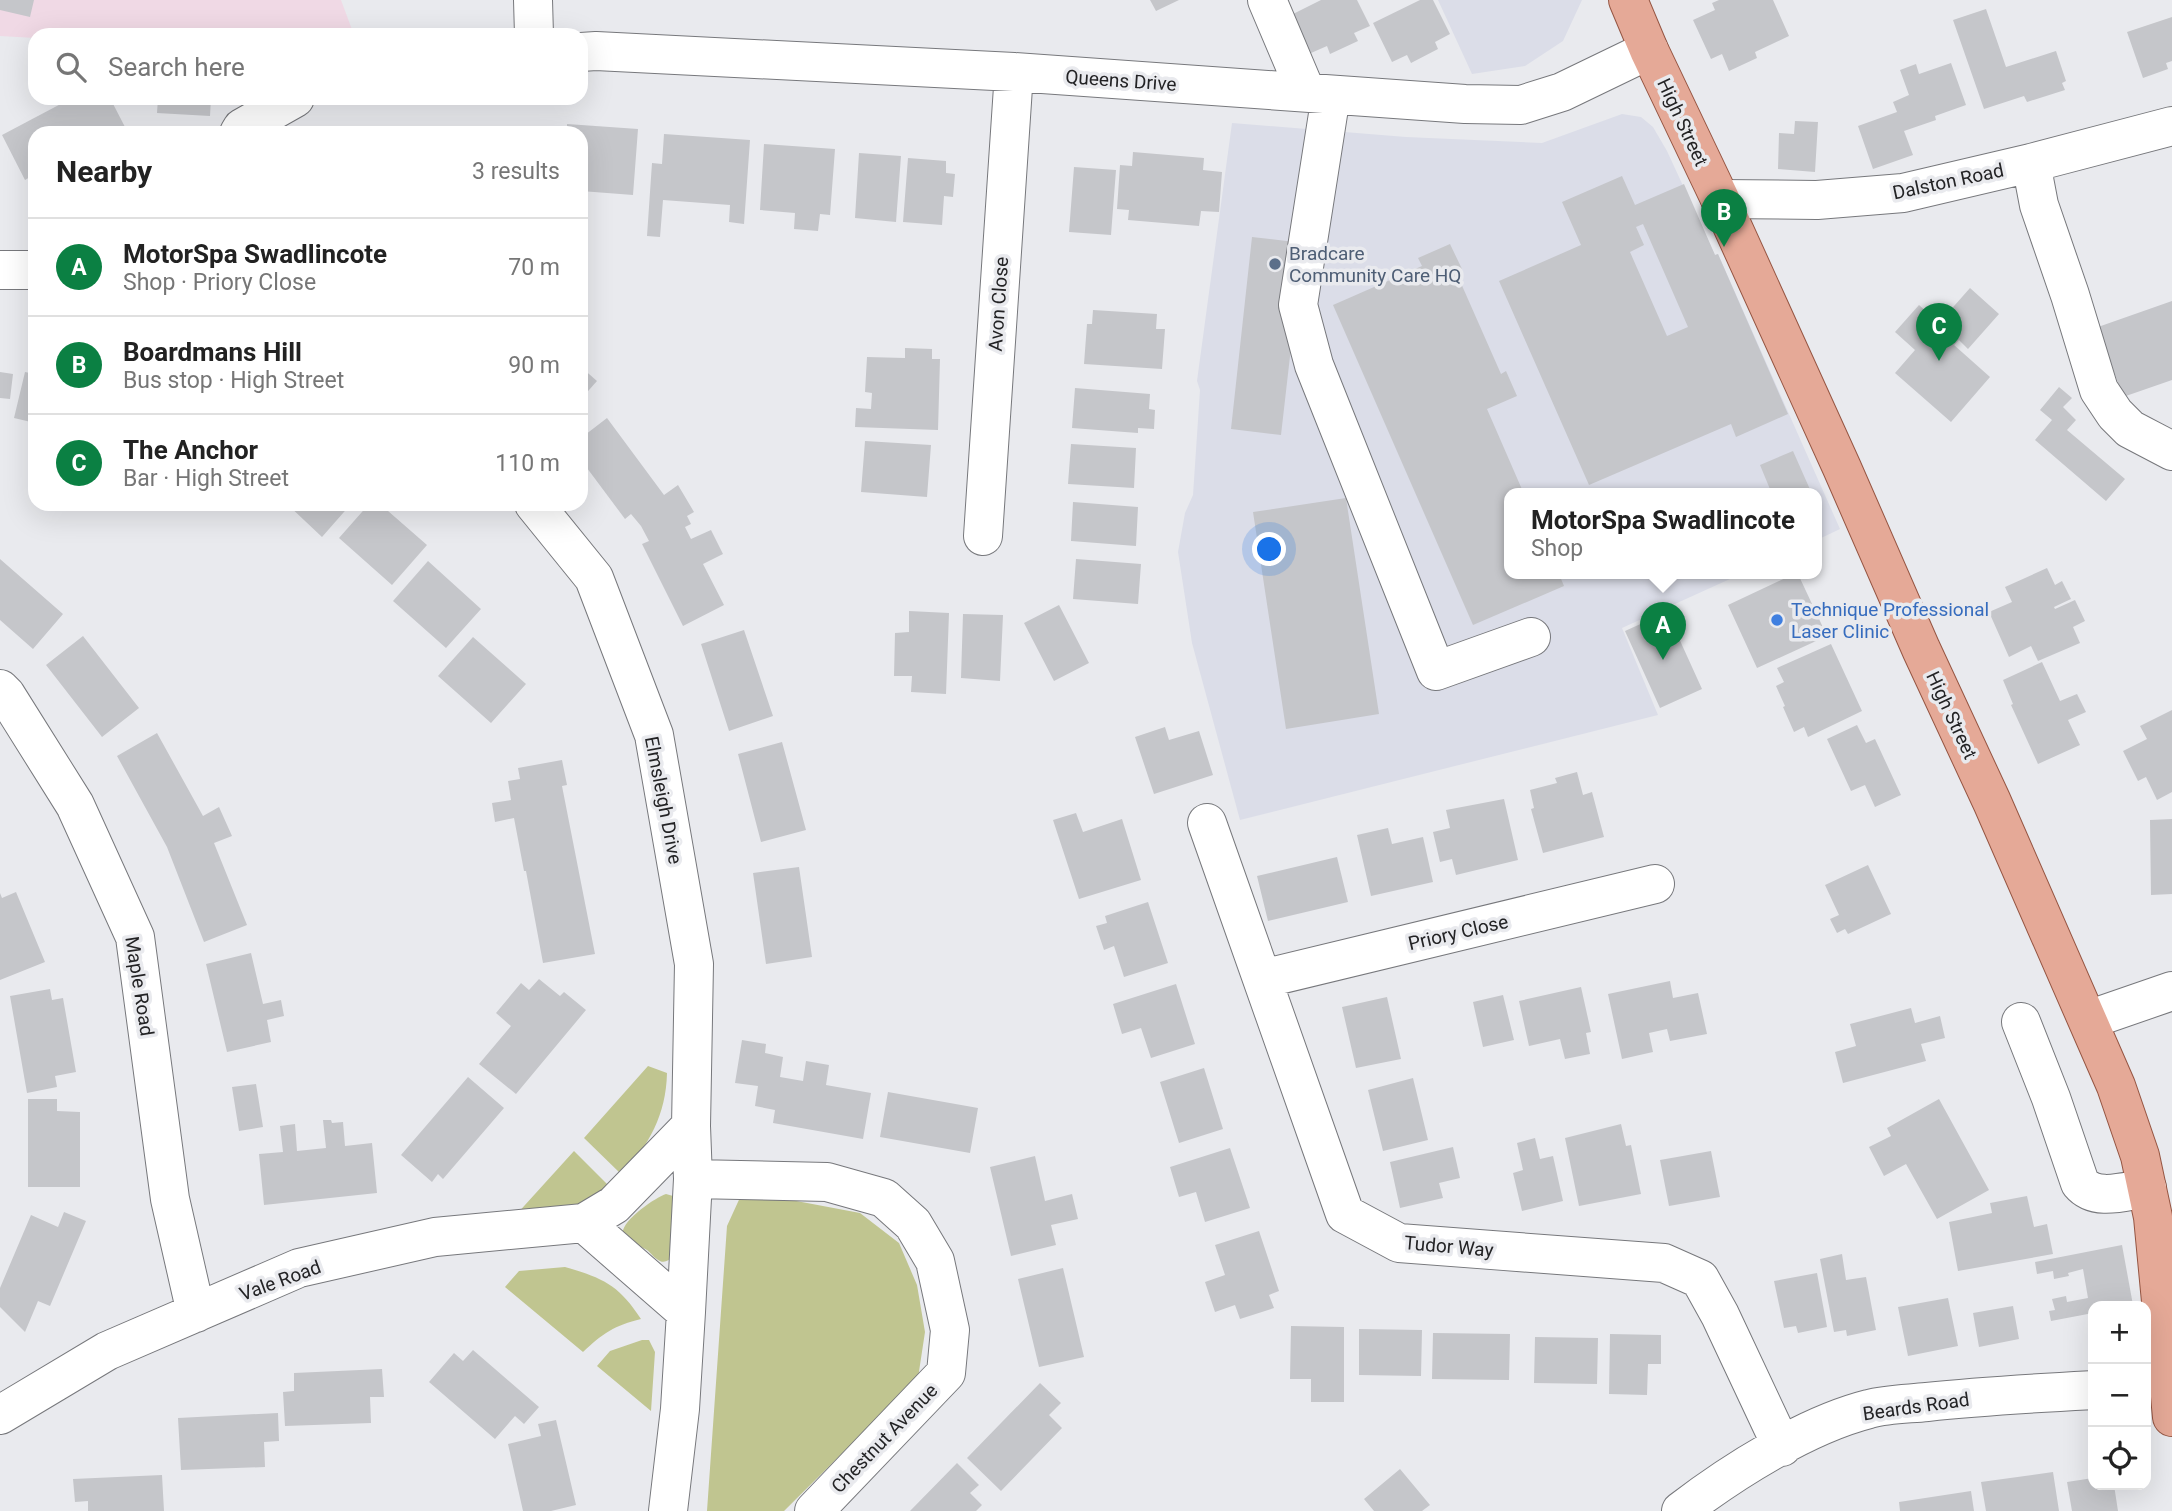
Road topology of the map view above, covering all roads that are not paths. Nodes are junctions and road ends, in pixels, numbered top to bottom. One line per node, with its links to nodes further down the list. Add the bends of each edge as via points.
1 (533, 0): 4 (street)
2 (1267, 0): 8 (street)
3 (1628, 0): 5 (main road, High Street)
4 (534, 28)
5 (1649, 50): 8 (street, Queens Drive, via 1562,92 1521,105); 13 (main road, High Street)
6 (588, 52): 7 (street, Queens Drive)
7 (1014, 72): 8 (street, Queens Drive); 18 (street, Avon Close)
8 (1318, 93): 19 (street, via 1298,305 1314,365 1436,671)
9 (283, 105): 10 (street)
10 (246, 126)
11 (2172, 126): 12 (street, Dalston Road)
12 (2031, 163): 13 (street, Dalston Road, via 1903,193 1818,200); 16 (street, via 2039,205 2099,390 2130,429)
13 (1720, 199): 25 (main road, High Street)
14 (0, 270): 15 (street)
15 (28, 270)
16 (2172, 451)
17 (540, 511): 27 (street, Elmsleigh Drive, via 594,578 654,735 694,964)
18 (983, 536)
19 (1531, 637)
20 (0, 689): 32 (street, Maple Road, via 75,805 135,937 170,1199)
21 (1207, 823): 23 (street, Tudor Way)
22 (1655, 884): 23 (street, Priory Close)
23 (1262, 979): 36 (street, Tudor Way, via 1345,1214 1399,1243 1664,1263 1700,1279)
24 (2172, 991): 25 (street)
25 (2088, 1020): 29 (main road, High Street, via 2116,1086)
26 (2021, 1022): 29 (street, via 2080,1183 2098,1194)
27 (691, 1126): 28 (street); 30 (street, Vale Road, via 614,1205)
28 (693, 1179): 31 (street); 38 (street, Chestnut Avenue, via 827,1182 884,1198 913,1224 935,1261 950,1330 946,1373)
29 (2147, 1188): 34 (main road, High Street, via 2153,1217)
30 (584, 1223): 31 (street); 32 (street, Vale Road, via 435,1237 299,1268)
31 (687, 1312): 37 (street)
32 (196, 1313): 35 (street, Vale Road, via 107,1351)
33 (2088, 1390): 36 (street, Beards Road, via 1870,1408 1824,1424)
34 (2162, 1396)
35 (0, 1415)
36 (1782, 1447): 39 (street, Beards Road, via 1720,1481)
37 (668, 1511)
38 (814, 1511)
39 (1681, 1511)

